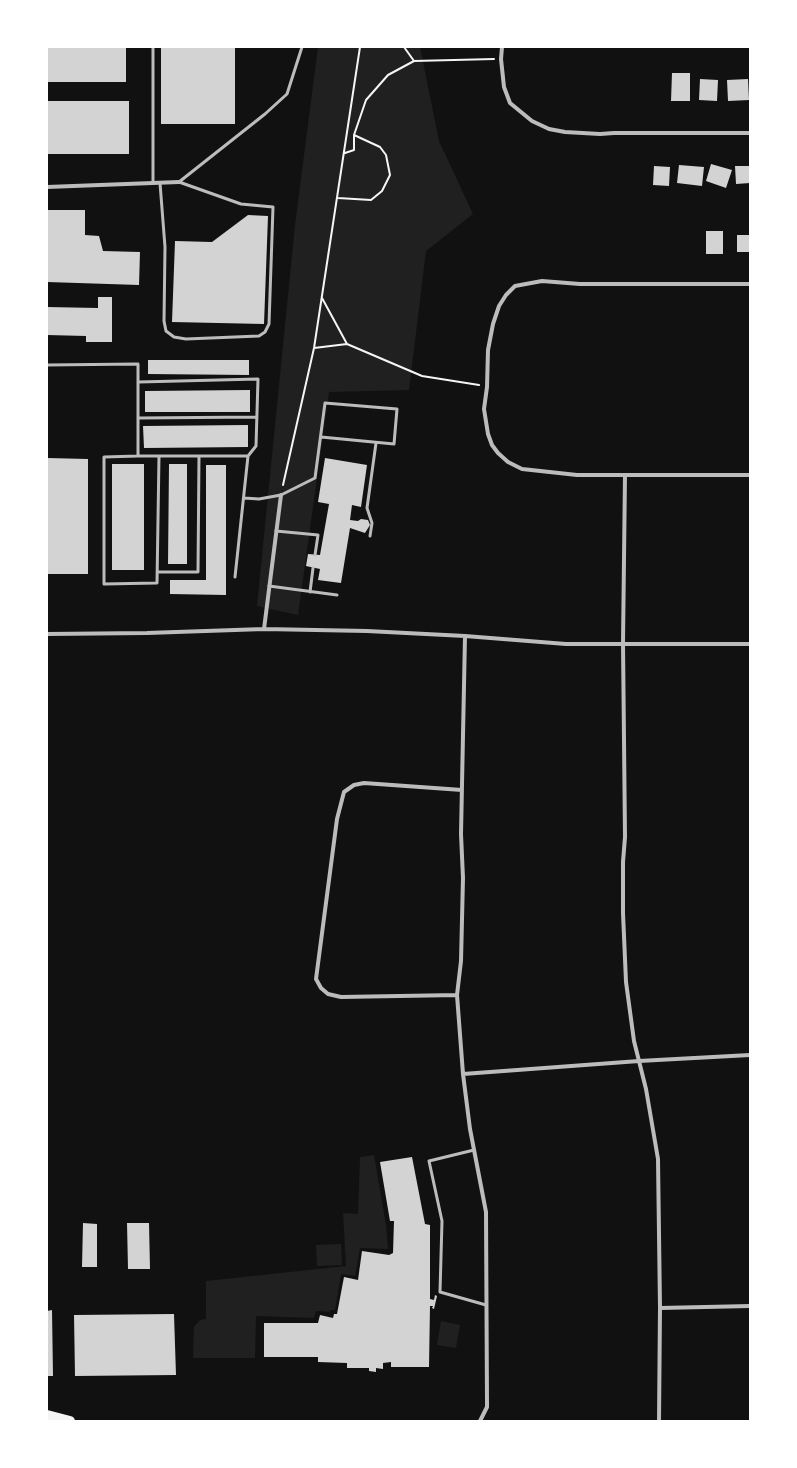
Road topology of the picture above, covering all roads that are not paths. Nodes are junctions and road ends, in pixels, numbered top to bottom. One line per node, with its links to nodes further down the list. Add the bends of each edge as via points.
1 (153, 47): 7 (lane)
2 (302, 47): 5 (lane, via 287,94)
3 (502, 47): 4 (street, via 504,87 510,103 532,121 549,129 600,134)
4 (750, 133)
5 (179, 182): 6 (street); 6 (lane, via 241,204 273,207 269,324 265,332 259,336 186,339 174,337 166,331 165,247)
6 (160, 183): 7 (street)
7 (153, 184): 8 (street)
8 (47, 187)
9 (750, 284): 20 (street, via 580,284 542,281 515,286 498,306 488,350 484,409 488,434 498,453 522,469 577,475)
10 (47, 365): 11 (lane, via 138,364)
11 (139, 382): 12 (lane, via 258,379); 13 (lane)
12 (257, 417): 13 (lane); 19 (lane, via 256,446)
13 (139, 418): 16 (lane)
14 (321, 437): 15 (lane); 15 (lane, via 325,403 398,409 394,444); 22 (lane, via 315,478)
15 (376, 443): 25 (lane, via 367,508 372,523)
16 (138, 456): 17 (lane); 28 (lane, via 104,457 104,584 158,584)
17 (159, 456): 18 (lane); 28 (lane)
18 (199, 456): 19 (lane); 28 (lane, via 198,572)
19 (248, 456): 23 (lane)
20 (626, 475): 21 (street); 36 (street)
21 (750, 475)
22 (281, 495): 23 (lane, via 258,499); 24 (street)
23 (244, 498): 29 (lane)
24 (276, 531): 26 (lane, via 318,535); 30 (street)
25 (370, 536)
26 (315, 555)
27 (314, 568): 31 (lane)
28 (158, 572)
29 (235, 578)
30 (269, 586): 31 (lane); 33 (street)
31 (310, 592): 32 (lane)
32 (337, 595)
33 (264, 630): 34 (street); 35 (street, via 367,631)
34 (47, 634)
35 (465, 636): 36 (street, via 566,644); 38 (street)
36 (623, 643): 37 (street); 41 (street, via 623,913 626,982)
37 (750, 644)
38 (462, 790): 39 (street, via 461,961); 39 (street, via 364,783 344,792 337,819 316,979 328,994 341,997)
39 (457, 995): 42 (street)
40 (750, 1055): 41 (street)
41 (639, 1061): 42 (street); 46 (street, via 658,1159)
42 (463, 1074): 43 (street)
43 (474, 1150): 44 (street, via 486,1212); 44 (lane, via 429,1161 442,1221 440,1292)
44 (486, 1305): 49 (street, via 487,1407)
45 (750, 1306): 46 (street)
46 (660, 1308): 50 (street)
47 (47, 1414): 48 (main road)
48 (70, 1421)
49 (480, 1421)
50 (659, 1421)

